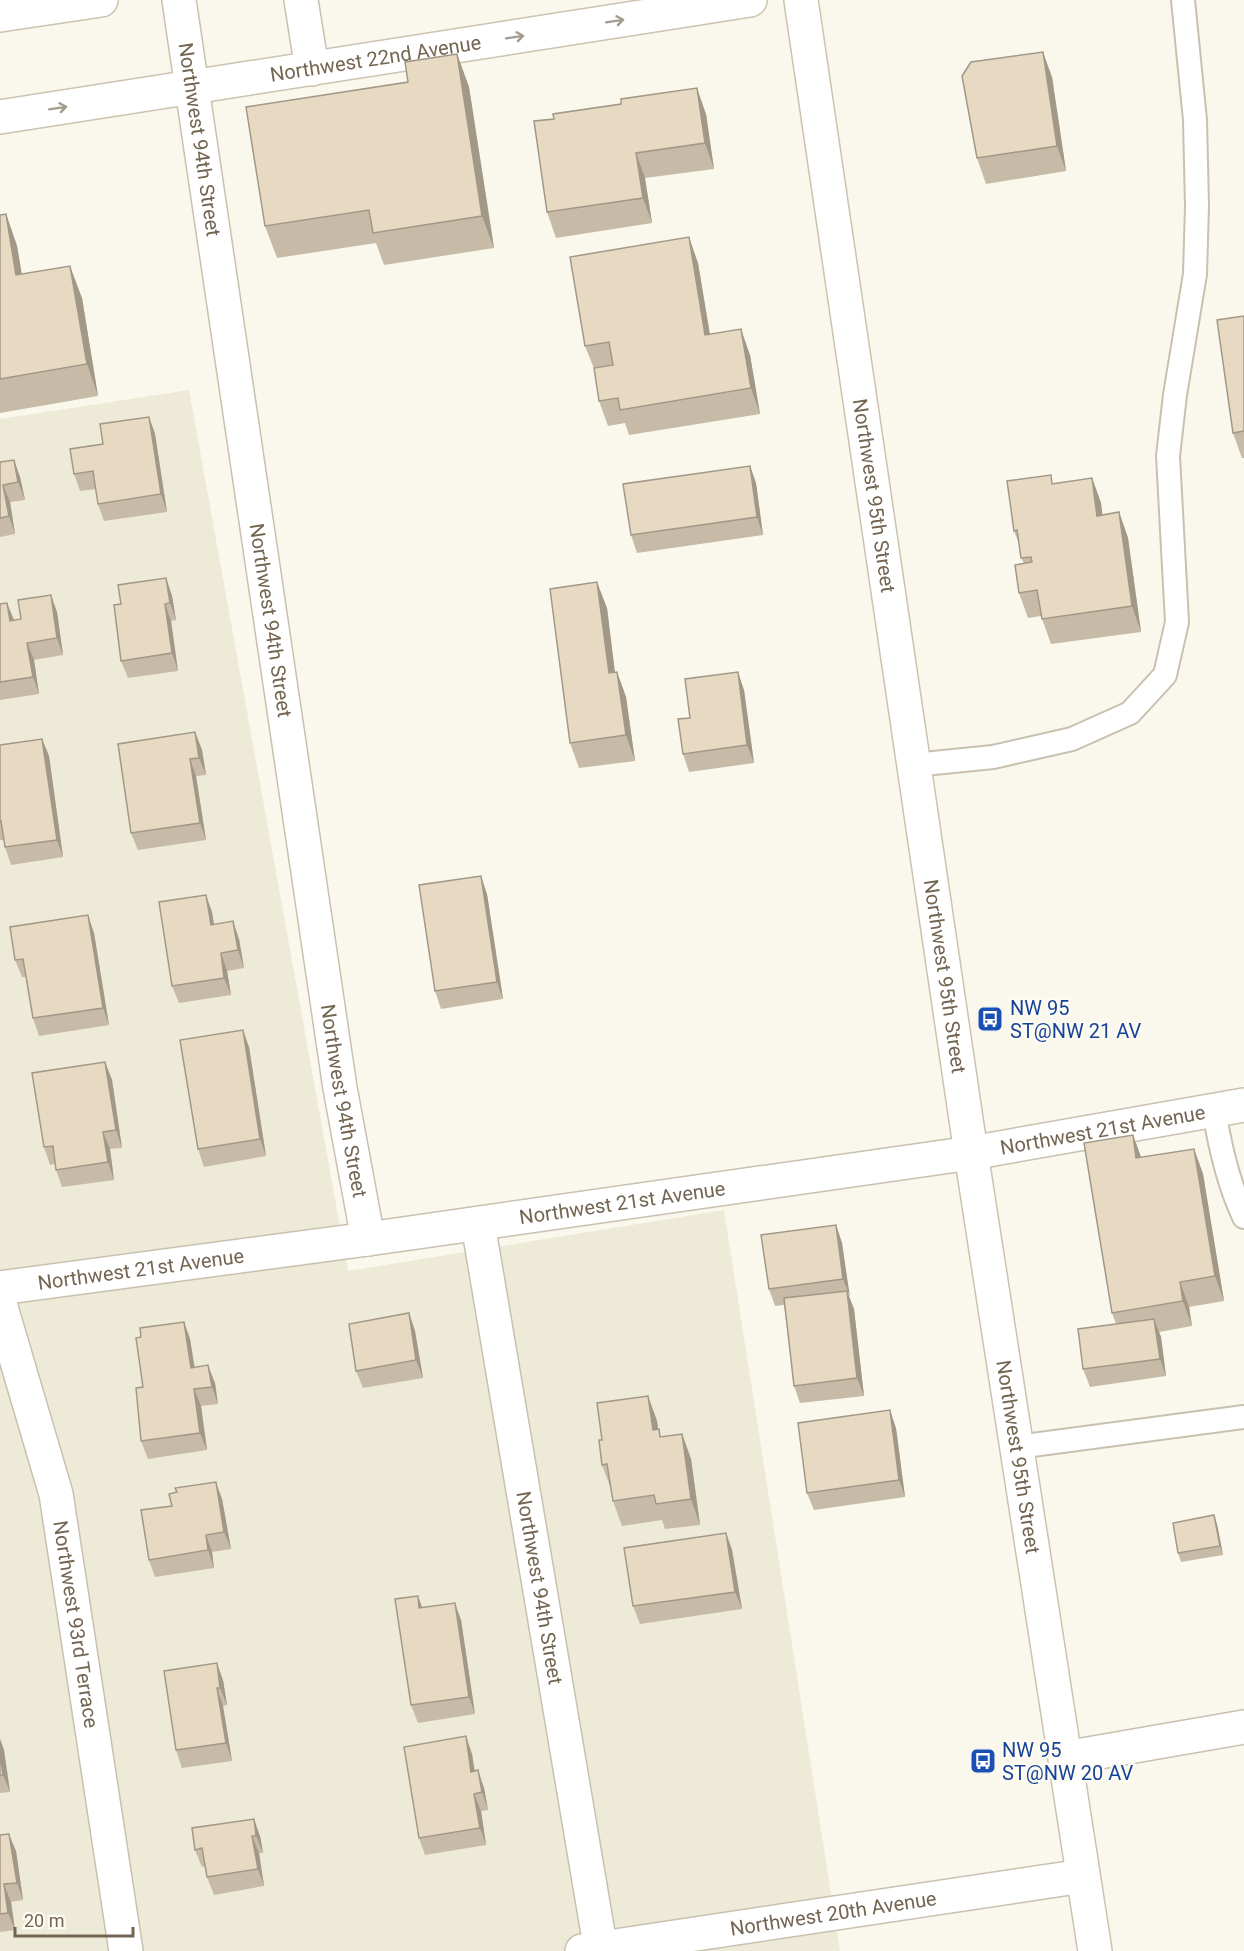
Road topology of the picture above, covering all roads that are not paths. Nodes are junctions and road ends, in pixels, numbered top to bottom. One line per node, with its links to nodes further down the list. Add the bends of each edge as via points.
1 (101, 0): 7 (street)
2 (179, 0): 9 (street, Northwest 94th Street)
3 (302, 0): 8 (street)
4 (750, 0): 8 (street, Northwest 22nd Avenue, one-way to 4)
5 (801, 0): 11 (street, Northwest 95th Street)
6 (1183, 0): 11 (lane, via 1195,120 1197,206 1195,274 1167,456 1177,622 1165,675 1130,713 1072,738 993,757)
7 (0, 15)
8 (312, 69): 9 (street, Northwest 22nd Avenue)
9 (194, 87): 10 (street, Northwest 22nd Avenue, one-way to 9); 16 (street, Northwest 94th Street, via 340,1088)
10 (0, 117)
11 (914, 765): 13 (street, Northwest 95th Street)
12 (1229, 1108): 13 (street, Northwest 21st Avenue); 14 (lane, via 1220,1147)
13 (971, 1153): 15 (street, Northwest 21st Avenue); 20 (street, Northwest 95th Street)
14 (1244, 1217)
15 (478, 1224): 16 (street, Northwest 21st Avenue); 24 (street, Northwest 94th Street)
16 (368, 1239): 17 (street, Northwest 21st Avenue)
17 (0, 1288)
18 (0, 1304): 25 (street, Northwest 93rd Terrace, via 56,1494)
19 (1244, 1417): 20 (lane)
20 (1017, 1448): 22 (street, Northwest 95th Street)
21 (1244, 1727): 22 (street)
22 (1065, 1758): 23 (street, Northwest 95th Street)
23 (1083, 1876): 24 (street, Northwest 20th Avenue); 26 (street, Northwest 95th Street)
24 (594, 1950)
25 (126, 1951)
26 (1095, 1951)

